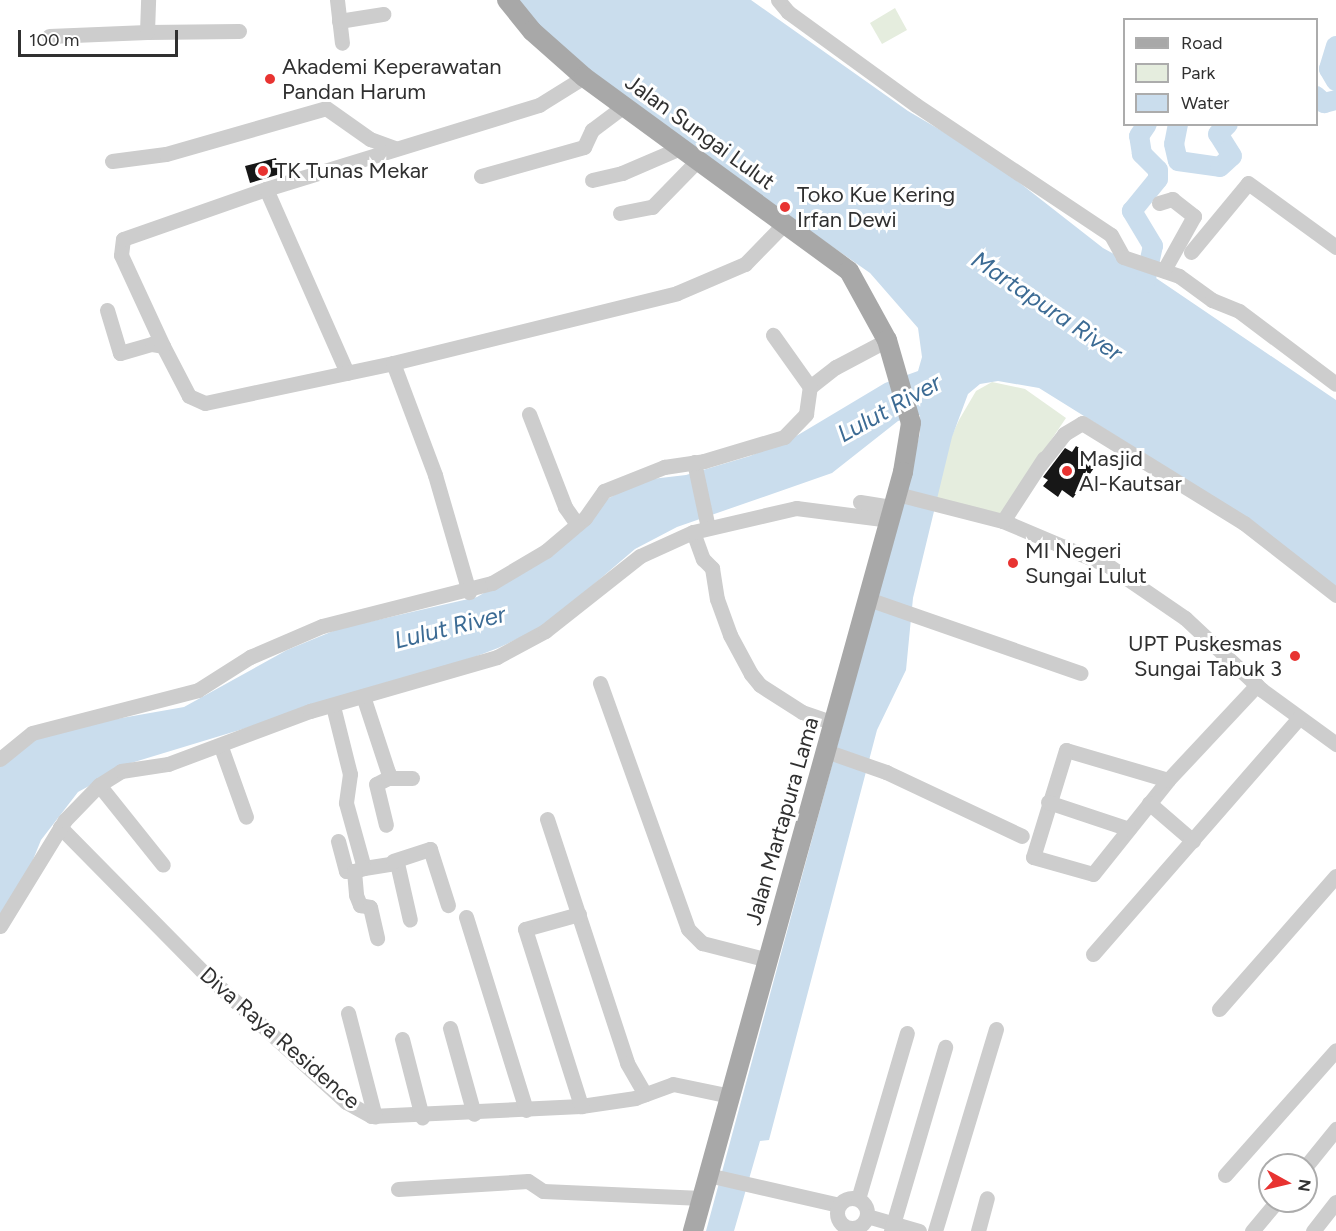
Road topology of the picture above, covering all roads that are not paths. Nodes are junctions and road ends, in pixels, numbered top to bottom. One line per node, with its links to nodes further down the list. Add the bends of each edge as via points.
1 (148, 0): 8 (street)
2 (337, 0): 6 (street)
3 (507, 0): 11 (main road, Jalan Sungai Lulut, via 532,31)
4 (778, 0): 24 (street, via 916,105 1111,235 1123,257)
5 (383, 14): 6 (street)
6 (339, 21): 10 (street)
7 (239, 31): 8 (street)
8 (147, 32): 9 (street)
9 (49, 36)
10 (342, 43)
11 (584, 77): 12 (main road, Jalan Sungai Lulut); 13 (street, via 539,105)
12 (624, 106): 14 (main road, Jalan Sungai Lulut); 17 (street, via 592,130 584,147)
13 (395, 148): 16 (street, via 370,139 330,109 322,108 166,154); 19 (street)
14 (680, 148): 15 (main road, Jalan Sungai Lulut); 18 (street, via 622,173)
15 (698, 159): 21 (street, via 652,207); 22 (main road, Jalan Sungai Lulut)
16 (112, 161)
17 (482, 176)
18 (592, 180)
19 (266, 189): 29 (street, via 120,242 121,255); 31 (street)
20 (1159, 203): 24 (street, via 1172,199 1194,216)
21 (621, 213)
22 (785, 223): 28 (main road, Jalan Sungai Lulut, via 849,271); 30 (street, via 762,252 704,285)
23 (1336, 248): 25 (street, via 1248,183 1195,247)
24 (1154, 269): 25 (street)
25 (1179, 276): 32 (street, via 1212,300 1239,311)
26 (107, 310): 29 (street, via 120,353 152,344)
27 (773, 335): 33 (street)
28 (887, 340): 33 (street, via 836,367); 35 (main road, Jalan Sungai Lulut)
29 (163, 346): 31 (street, via 189,396 199,402)
30 (393, 363): 31 (street); 44 (street, via 435,475)
31 (346, 373)
32 (1336, 384)
33 (810, 387): 37 (street, via 806,414 792,433 762,447)
34 (530, 414): 42 (street, via 565,507)
35 (911, 423): 40 (main road, Jalan Martapura Lama)
36 (1063, 431): 38 (street)
37 (694, 465): 42 (street, via 664,466 604,491); 43 (street)
38 (1040, 465): 41 (street); 45 (street, via 1064,434 1082,423 1244,523)
39 (860, 502): 40 (street)
40 (895, 504): 41 (street, via 940,506); 43 (street, via 796,508); 46 (main road, Jalan Martapura Lama)
41 (1003, 521): 49 (street, via 1058,542 1145,588 1185,618)
42 (577, 524): 44 (street, via 503,579)
43 (702, 527): 50 (street, via 640,556 529,641 477,665); 53 (street, via 703,559 712,568 717,599 730,635 751,674 760,685 802,712)
44 (469, 592): 57 (street, via 322,626 250,657 198,690 32,733)
45 (1336, 595)
46 (870, 599): 47 (street); 53 (main road, Jalan Martapura Lama)
47 (1081, 673)
48 (600, 683): 83 (street, via 688,929 702,943)
49 (1257, 685): 52 (street); 59 (street)
50 (363, 696): 51 (street); 58 (street)
51 (333, 706): 55 (street); 74 (street, via 350,774 346,803)
52 (1299, 718): 54 (street); 71 (street)
53 (834, 723): 56 (main road, Jalan Martapura Lama)
54 (1336, 744)
55 (221, 747): 61 (street, via 168,764 121,771); 64 (street)
56 (827, 752): 69 (street, via 872,767); 83 (main road, Jalan Martapura Lama)
57 (0, 759)
58 (390, 778): 60 (street); 66 (street, via 376,784)
59 (1168, 780): 62 (street, via 1069,750); 63 (street)
60 (412, 783)
61 (99, 785): 67 (street); 73 (street)
62 (1048, 802): 68 (street); 68 (street, via 1031,851 1033,857 1058,867 1093,874)
63 (1149, 803): 68 (street); 71 (street)
64 (246, 817)
65 (547, 819): 77 (street)
66 (386, 825)
67 (60, 827): 80 (street); 97 (street, Diva Raya Residence, via 121,893 306,1067 346,1102)
68 (1129, 829)
69 (1022, 836)
70 (338, 841): 74 (street, via 346,871)
71 (1193, 841): 82 (street)
72 (393, 861): 74 (street); 76 (street, via 430,849); 79 (street)
73 (163, 865)
74 (359, 870): 81 (street, via 356,895 360,905 370,907)
75 (1336, 876): 84 (street)
76 (448, 905)
77 (579, 914): 92 (street, via 627,1063); 94 (street, via 525,929)
78 (466, 917): 95 (street)
79 (410, 920)
80 (0, 926)
81 (377, 938)
82 (1093, 954)
83 (768, 960): 93 (main road, Jalan Martapura Lama)
84 (1219, 1009)
85 (348, 1013): 97 (street)
86 (450, 1028): 96 (street)
87 (996, 1029): 115 (street)
88 (907, 1034): 106 (street)
89 (402, 1039): 98 (street)
90 (945, 1047): 111 (street)
91 (1336, 1050): 101 (street)
92 (645, 1094): 93 (street, Diva Raya Residence, via 673,1084); 94 (street, Diva Raya Residence)
93 (730, 1096): 102 (main road, Jalan Martapura Lama)
94 (581, 1106): 95 (street, Diva Raya Residence)
95 (526, 1110): 96 (street, Diva Raya Residence)
96 (474, 1114): 98 (street, Diva Raya Residence)
97 (375, 1117): 98 (street, Diva Raya Residence)
98 (422, 1117)
99 (1336, 1129): 100 (street)
100 (1317, 1153)
101 (1224, 1175)
102 (713, 1177): 104 (main road, Jalan Martapura Lama); 108 (street)
103 (398, 1189): 104 (street, via 528,1181 543,1191)
104 (702, 1197): 113 (main road, Jalan Martapura Lama)
105 (987, 1198): 116 (street)
106 (858, 1199): 108 (street, via 849,1198); 110 (street)
107 (1336, 1202): 118 (street)
108 (838, 1209): 112 (street)
109 (1267, 1213): 117 (street)
110 (867, 1216): 111 (street); 112 (street)
111 (892, 1227): 114 (street)
112 (849, 1229)
113 (693, 1231)
114 (919, 1231)
115 (935, 1231)
116 (978, 1231)
117 (1252, 1231)
118 (1313, 1231)

